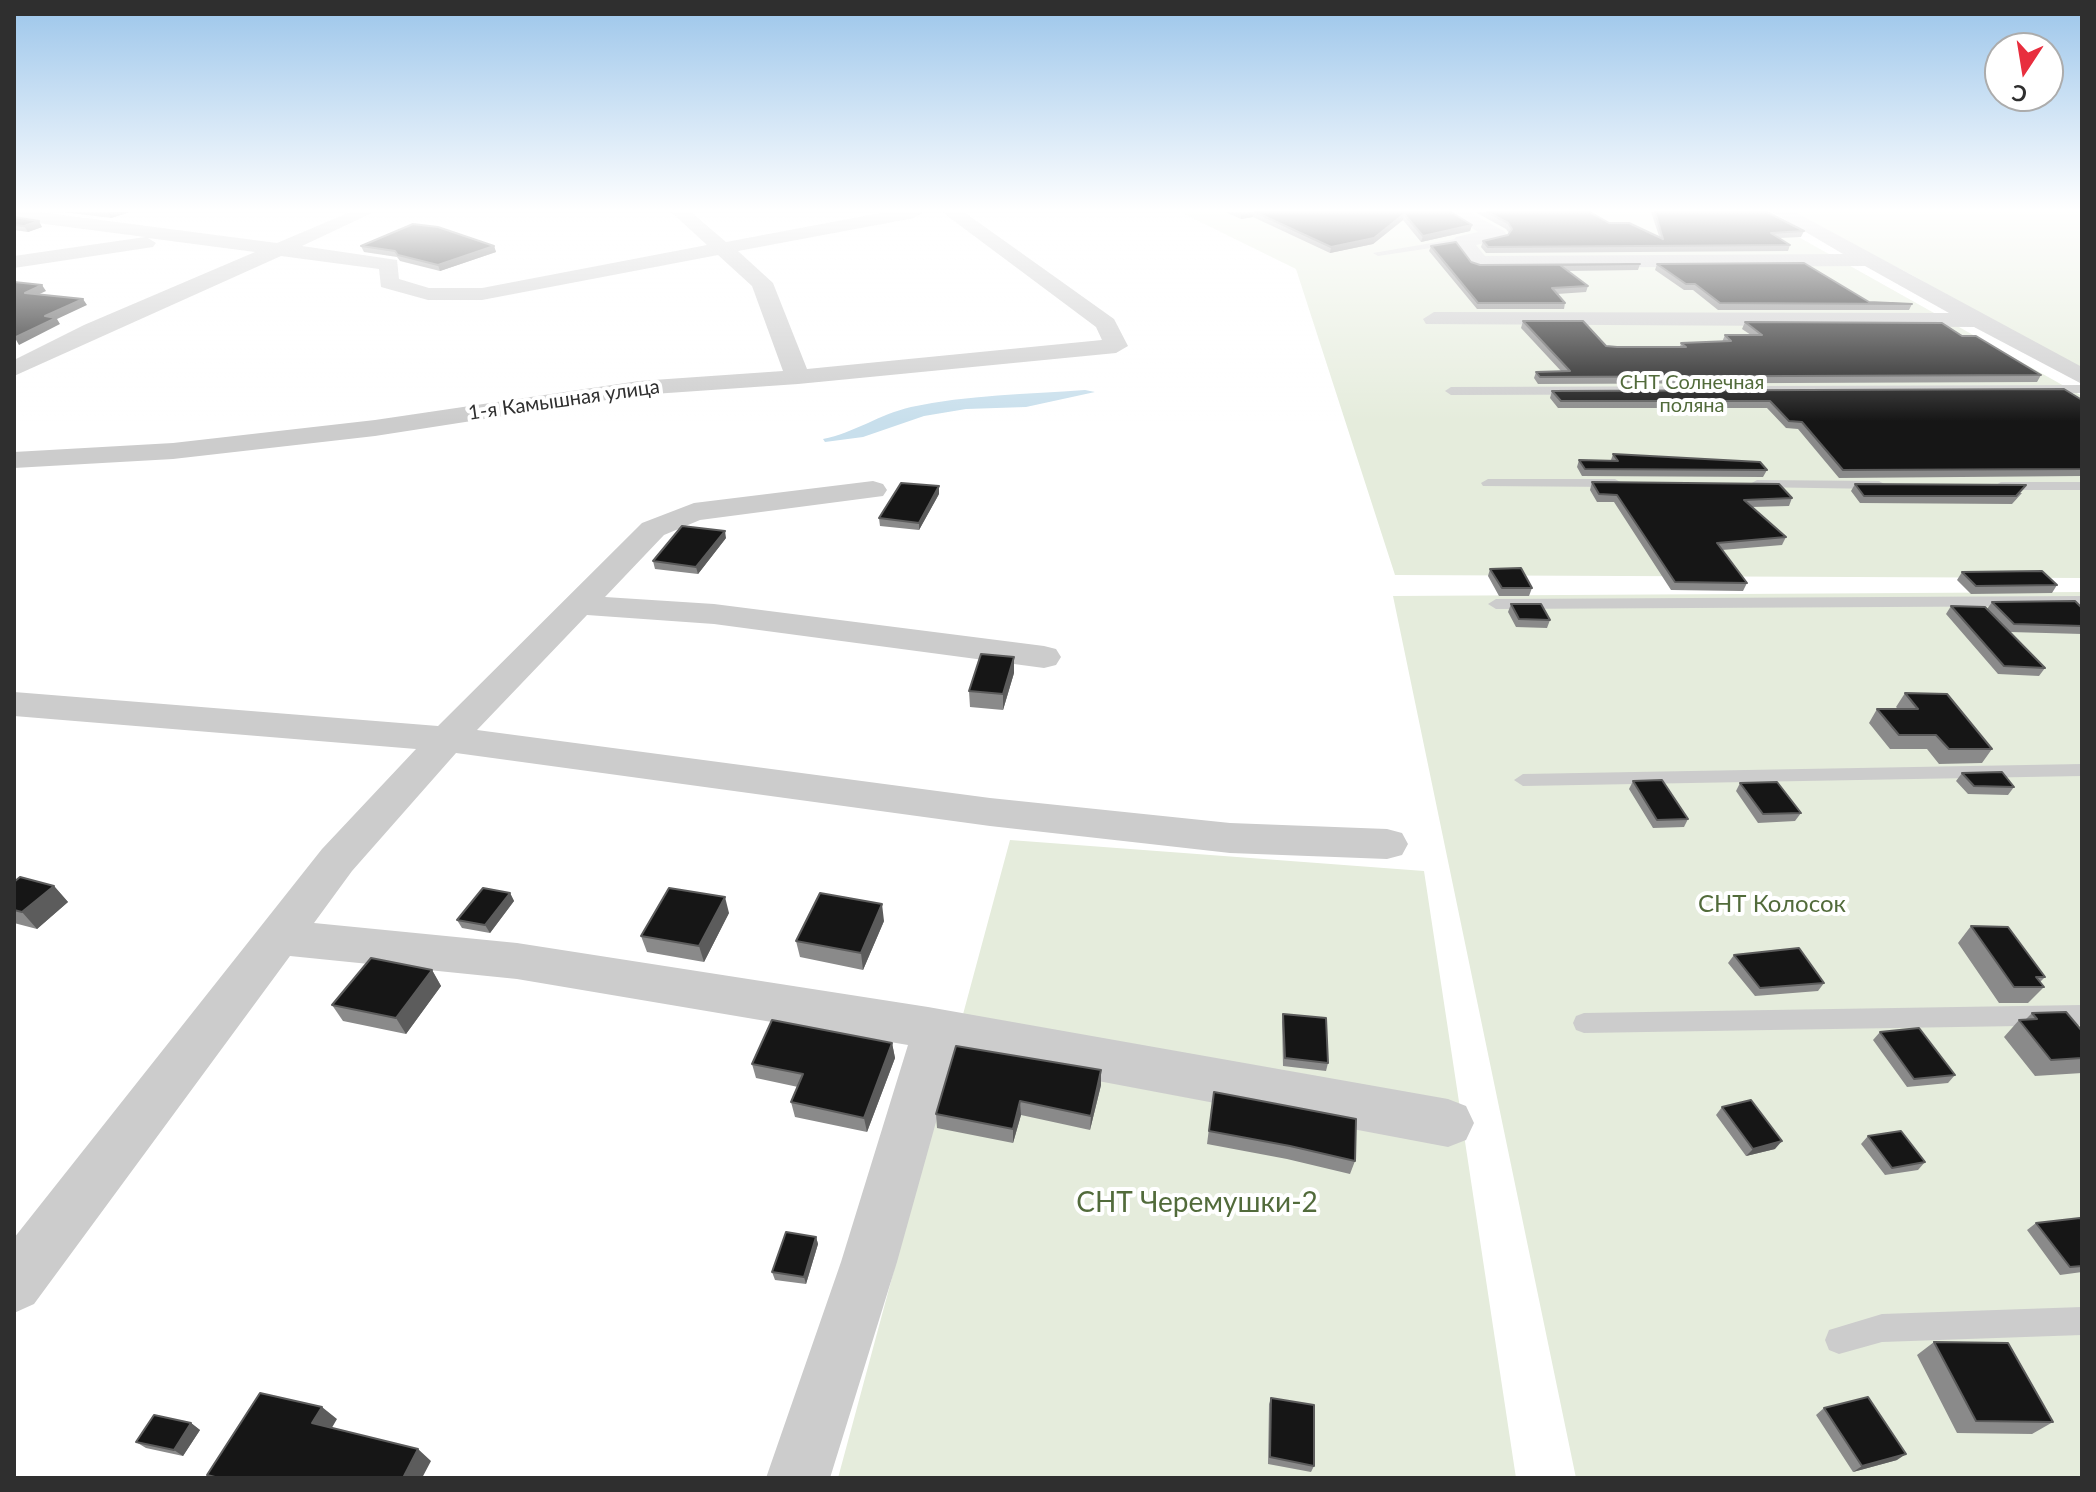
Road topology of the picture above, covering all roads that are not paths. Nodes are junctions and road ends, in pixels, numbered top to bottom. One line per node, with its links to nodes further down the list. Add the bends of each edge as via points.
1 (184, 282): 9 (street)
2 (388, 282): 3 (street, via 428,294 482,294)
3 (548, 282)
4 (760, 282): 10 (street)
5 (1050, 282): 10 (street, 1-я Камышная улица, via 1106,324 1116,346)
6 (1911, 282): 8 (street)
7 (1434, 319): 8 (street)
8 (1980, 320): 11 (street)
9 (14, 369)
10 (798, 377): 14 (street, 1-я Камышная улица, via 639,388 375,428 173,451)
11 (2082, 377)
12 (2082, 389): 13 (lane)
13 (1451, 391)
14 (14, 460)
15 (1488, 483): 16 (lane)
16 (1629, 484)
17 (1738, 484): 18 (lane)
18 (1894, 485)
19 (1988, 486): 20 (lane)
20 (2082, 486)
21 (873, 490): 24 (street, via 694,512 653,529)
22 (2082, 601): 23 (lane)
23 (1496, 604)
24 (579, 605): 25 (street, via 714,614); 27 (street)
25 (1044, 657)
26 (14, 704): 27 (street)
27 (447, 739): 30 (street, via 990,812 1230,838); 31 (street, via 337,860)
28 (2082, 770): 29 (lane)
29 (1523, 780)
30 (1387, 844)
31 (276, 937): 34 (street, via 517,961); 36 (street)
32 (2082, 1015): 33 (lane)
33 (1584, 1023)
34 (937, 1030): 35 (street); 39 (street)
35 (1448, 1123)
36 (14, 1284)
37 (2082, 1321): 38 (lane, via 1882,1328)
38 (1839, 1340)
39 (798, 1478)

